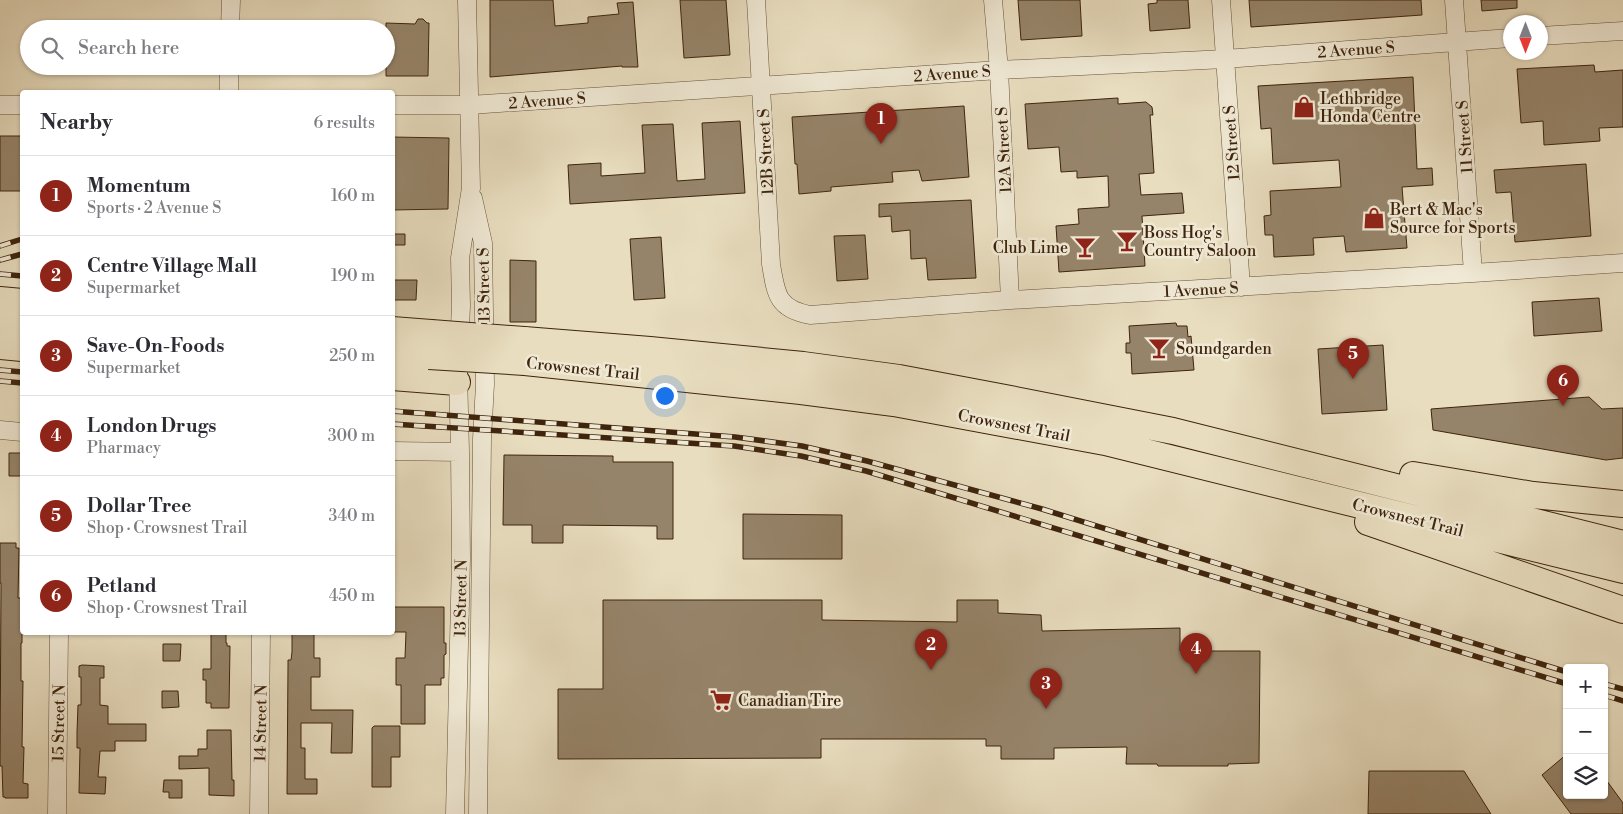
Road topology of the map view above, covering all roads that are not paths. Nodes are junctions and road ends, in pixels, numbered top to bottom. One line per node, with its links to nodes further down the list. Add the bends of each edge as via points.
1 (231, 0): 7 (street)
2 (468, 0): 20 (street, 13 Street S)
3 (756, 0): 15 (street, 12B Street S)
4 (993, 0): 13 (street, 12A Street S)
5 (1221, 0): 12 (street, 12 Street S)
6 (1454, 0): 11 (street, 11 Street S)
7 (230, 20)
8 (1623, 31): 9 (street)
9 (1548, 36)
10 (1503, 39): 11 (street, 2 Avenue S)
11 (1457, 42): 12 (street, 2 Avenue S); 23 (street, 11 Street S)
12 (1225, 59): 13 (street, 2 Avenue S); 24 (street, 12 Street S)
13 (999, 70): 15 (street, 2 Avenue S); 26 (street, 12A Street S)
14 (229, 75): 16 (street)
15 (762, 86): 20 (street, 2 Avenue S); 28 (street, 12B Street S, via 771,264)
16 (229, 90)
17 (0, 105): 18 (street)
18 (20, 105)
19 (395, 105): 20 (street, 2 Avenue S)
20 (470, 105): 21 (street, 13 Street S)
21 (471, 188): 38 (street, 13 Street S, via 460,258); 39 (street, 13 Street S, via 483,243)
22 (1623, 263): 23 (street, 1 Avenue S)
23 (1473, 273): 24 (street, 1 Avenue S)
24 (1241, 287): 26 (street, 1 Avenue S)
25 (0, 300): 27 (highway)
26 (1010, 300): 28 (street, 1 Avenue S, via 810,315)
27 (20, 302)
28 (782, 303)
29 (0, 325): 30 (highway)
30 (20, 327)
31 (395, 331): 32 (highway, Crowsnest Trail)
32 (430, 344): 35 (highway, Crowsnest Trail, bridge); 36 (highway, Crowsnest Trail)
33 (0, 346): 34 (highway)
34 (20, 348)
35 (524, 351): 41 (highway, Crowsnest Trail, via 650,350 803,364 899,378); 45 (highway, Crowsnest Trail, via 894,403 1104,442)
36 (395, 352)
37 (395, 377): 38 (highway)
38 (457, 382): 44 (street, 13 Street N)
39 (485, 384): 55 (street, 13 Street N)
40 (0, 430): 42 (street)
41 (1173, 431): 46 (highway, via 1460,484); 47 (highway, Crowsnest Trail)
42 (20, 432)
43 (395, 451): 44 (street)
44 (460, 452): 54 (street, 13 Street N, via 460,644)
45 (1222, 470): 48 (highway, Crowsnest Trail); 49 (highway)
46 (1623, 504)
47 (1623, 544)
48 (1623, 570)
49 (1623, 610)
50 (59, 635): 52 (street, 15 Street N)
51 (261, 635): 53 (street, 14 Street N)
52 (57, 814)
53 (260, 814)
54 (455, 814)
55 (478, 814)

